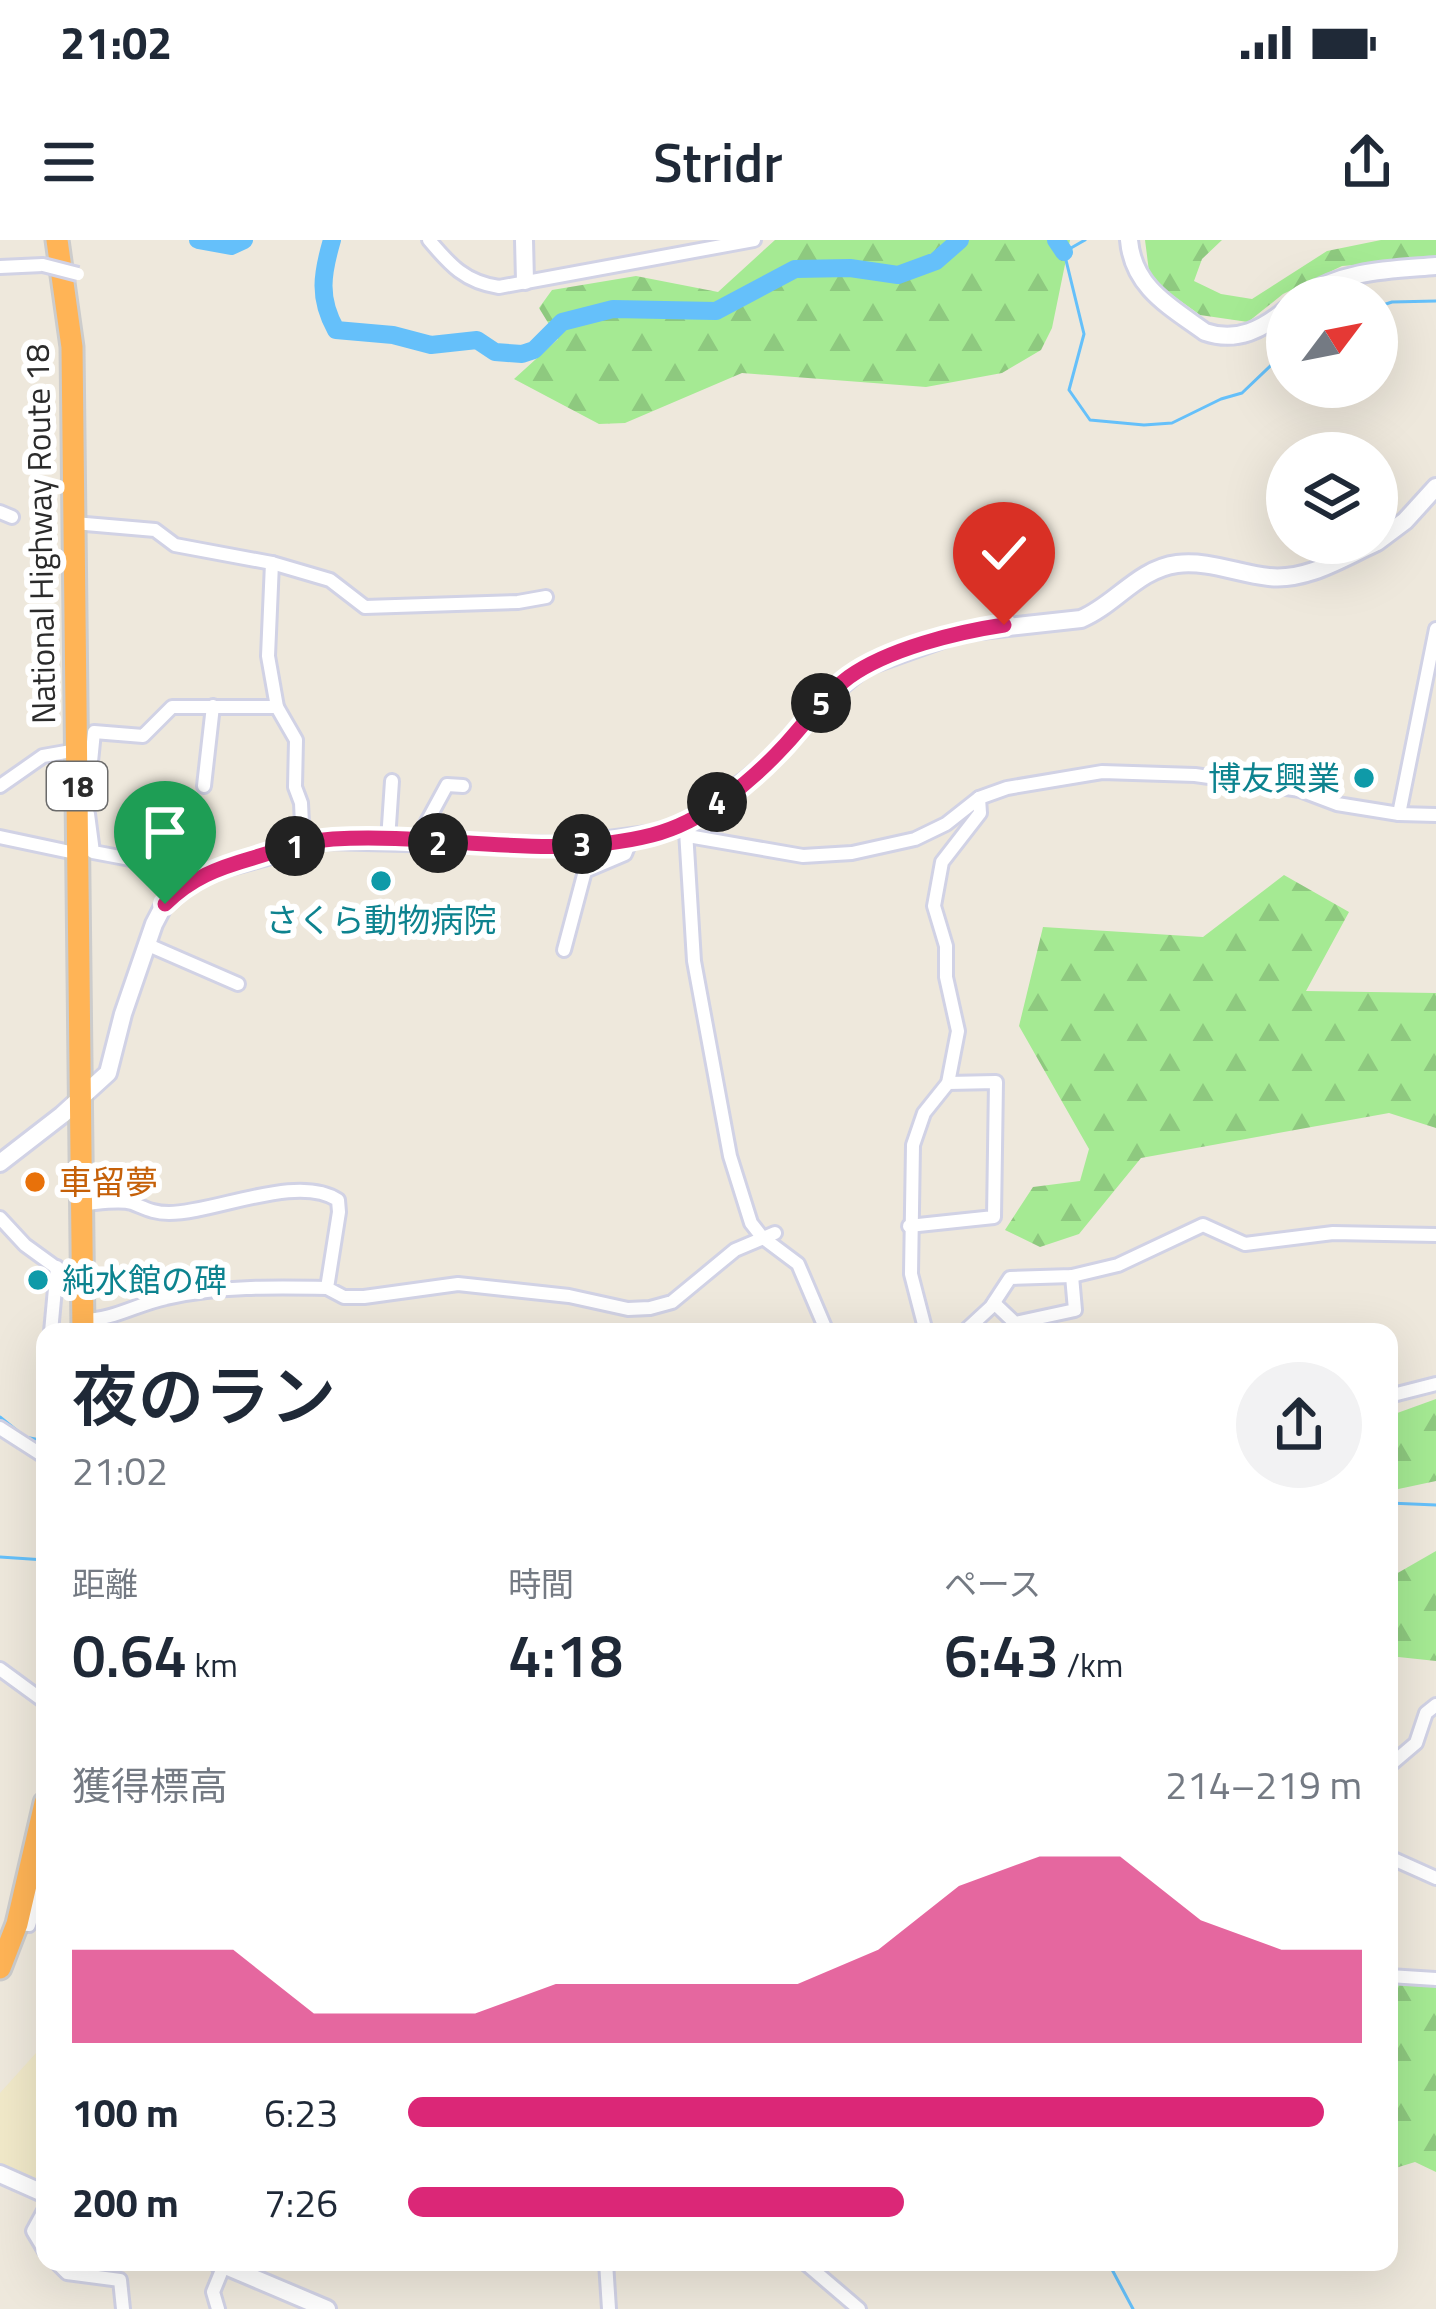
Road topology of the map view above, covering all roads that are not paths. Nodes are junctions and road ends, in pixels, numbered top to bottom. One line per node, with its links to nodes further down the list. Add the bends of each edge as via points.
1 (57, 240): 13 (highway, National Highway Route 18 / 18, via 72,347)
2 (429, 240): 10 (street, via 477,284)
3 (524, 240): 10 (main road)
4 (754, 240): 10 (street)
5 (1129, 240): 11 (main road, via 1140,279 1205,332 1247,334)
6 (1436, 266): 9 (main road)
7 (0, 267): 8 (street, bridge)
8 (78, 274)
9 (1349, 276)
10 (525, 280)
11 (1266, 325)
12 (1436, 487): 14 (main road)
13 (74, 523): 15 (street, via 154,530 175,545); 21 (highway, National Highway Route 18 / 18)
14 (1398, 526)
15 (272, 562): 17 (street, via 330,580 372,608); 20 (street, via 268,656)
16 (1329, 564): 31 (main road, via 1273,578 1198,564 1158,569 1081,619 962,632 864,668)
17 (546, 597)
18 (1436, 629): 29 (street)
19 (213, 706): 20 (street); 22 (street, via 172,707 143,736 94,732 91,762); 25 (street)
20 (278, 707): 36 (street, via 296,740)
21 (77, 750): 22 (highway, National Highway Route 18 / 18); 24 (street, via 43,756)
22 (78, 775): 28 (highway, National Highway Route 18 / 18)
23 (392, 782): 34 (street)
24 (0, 786)
25 (204, 786)
26 (463, 786): 35 (street, via 447,785)
27 (979, 797): 29 (street, via 1102,772 1173,772); 31 (street, via 915,839 852,853 802,856); 42 (street, via 980,813 942,862 934,906 957,1018)
28 (77, 801): 37 (highway, National Highway Route 18 / 18); 38 (street, via 88,814 93,852)
29 (1399, 814): 30 (street)
30 (1436, 815)
31 (686, 830): 33 (main road); 48 (street, via 700,1000 730,1156 751,1223)
32 (0, 837): 37 (street)
33 (632, 839): 35 (main road, via 513,847); 40 (street, via 625,854 585,872)
34 (388, 840): 35 (main road); 36 (main road)
35 (416, 842)
36 (303, 845): 38 (main road)
37 (75, 853): 43 (highway, National Highway Route 18 / 18)
38 (205, 873): 39 (main road, via 165,904)
39 (146, 944): 41 (street); 43 (main road, via 108,1073)
40 (564, 950)
41 (238, 984)
42 (948, 1083): 47 (street, via 913,1145); 47 (street, via 996,1082 994,1217)
43 (79, 1098): 44 (main road); 45 (highway, National Highway Route 18 / 18)
44 (2, 1154)
45 (84, 1204): 51 (street, via 131,1202 173,1213 330,1194 339,1212); 53 (highway, National Highway Route 18 / 18)
46 (0, 1218): 54 (street, via 61,1270)
47 (910, 1226): 56 (street, via 910,1274)
48 (769, 1235): 51 (street, via 735,1250 672,1302 650,1308 458,1284 364,1298); 55 (street, via 798,1264)
49 (1436, 1235): 50 (street, via 1333,1233 1245,1244 1203,1225 1118,1265)
50 (1072, 1276): 52 (street, via 1010,1279); 52 (street, via 1075,1310 1015,1323)
51 (327, 1288): 53 (street, via 166,1298)
52 (994, 1303): 57 (street)
53 (93, 1319)
54 (52, 1323)
55 (823, 1323)
56 (924, 1323)
57 (973, 1323)
58 (1436, 1384): 59 (street)
59 (1398, 1394)
60 (0, 1428): 61 (street)
61 (36, 1450)
62 (0, 1669): 63 (street)
63 (36, 1695)
64 (1436, 1705): 65 (street)
65 (1398, 1758)
66 (36, 1832): 70 (highway)
67 (1398, 1861): 68 (street)
68 (1436, 1878)
69 (36, 1903): 70 (street, via 29,1925)
70 (9, 1917): 71 (highway)
71 (0, 1968)
72 (1398, 1977): 73 (street)
73 (1436, 1979)
74 (0, 2174): 75 (main road)
75 (36, 2190)
76 (65, 2271): 81 (street, via 120,2281)
77 (227, 2271): 82 (street, via 213,2292)
78 (241, 2271): 83 (main road)
79 (607, 2271): 84 (street)
80 (815, 2271): 85 (street)
81 (123, 2309)
82 (218, 2309)
83 (327, 2309)
84 (609, 2309)
85 (859, 2309)

